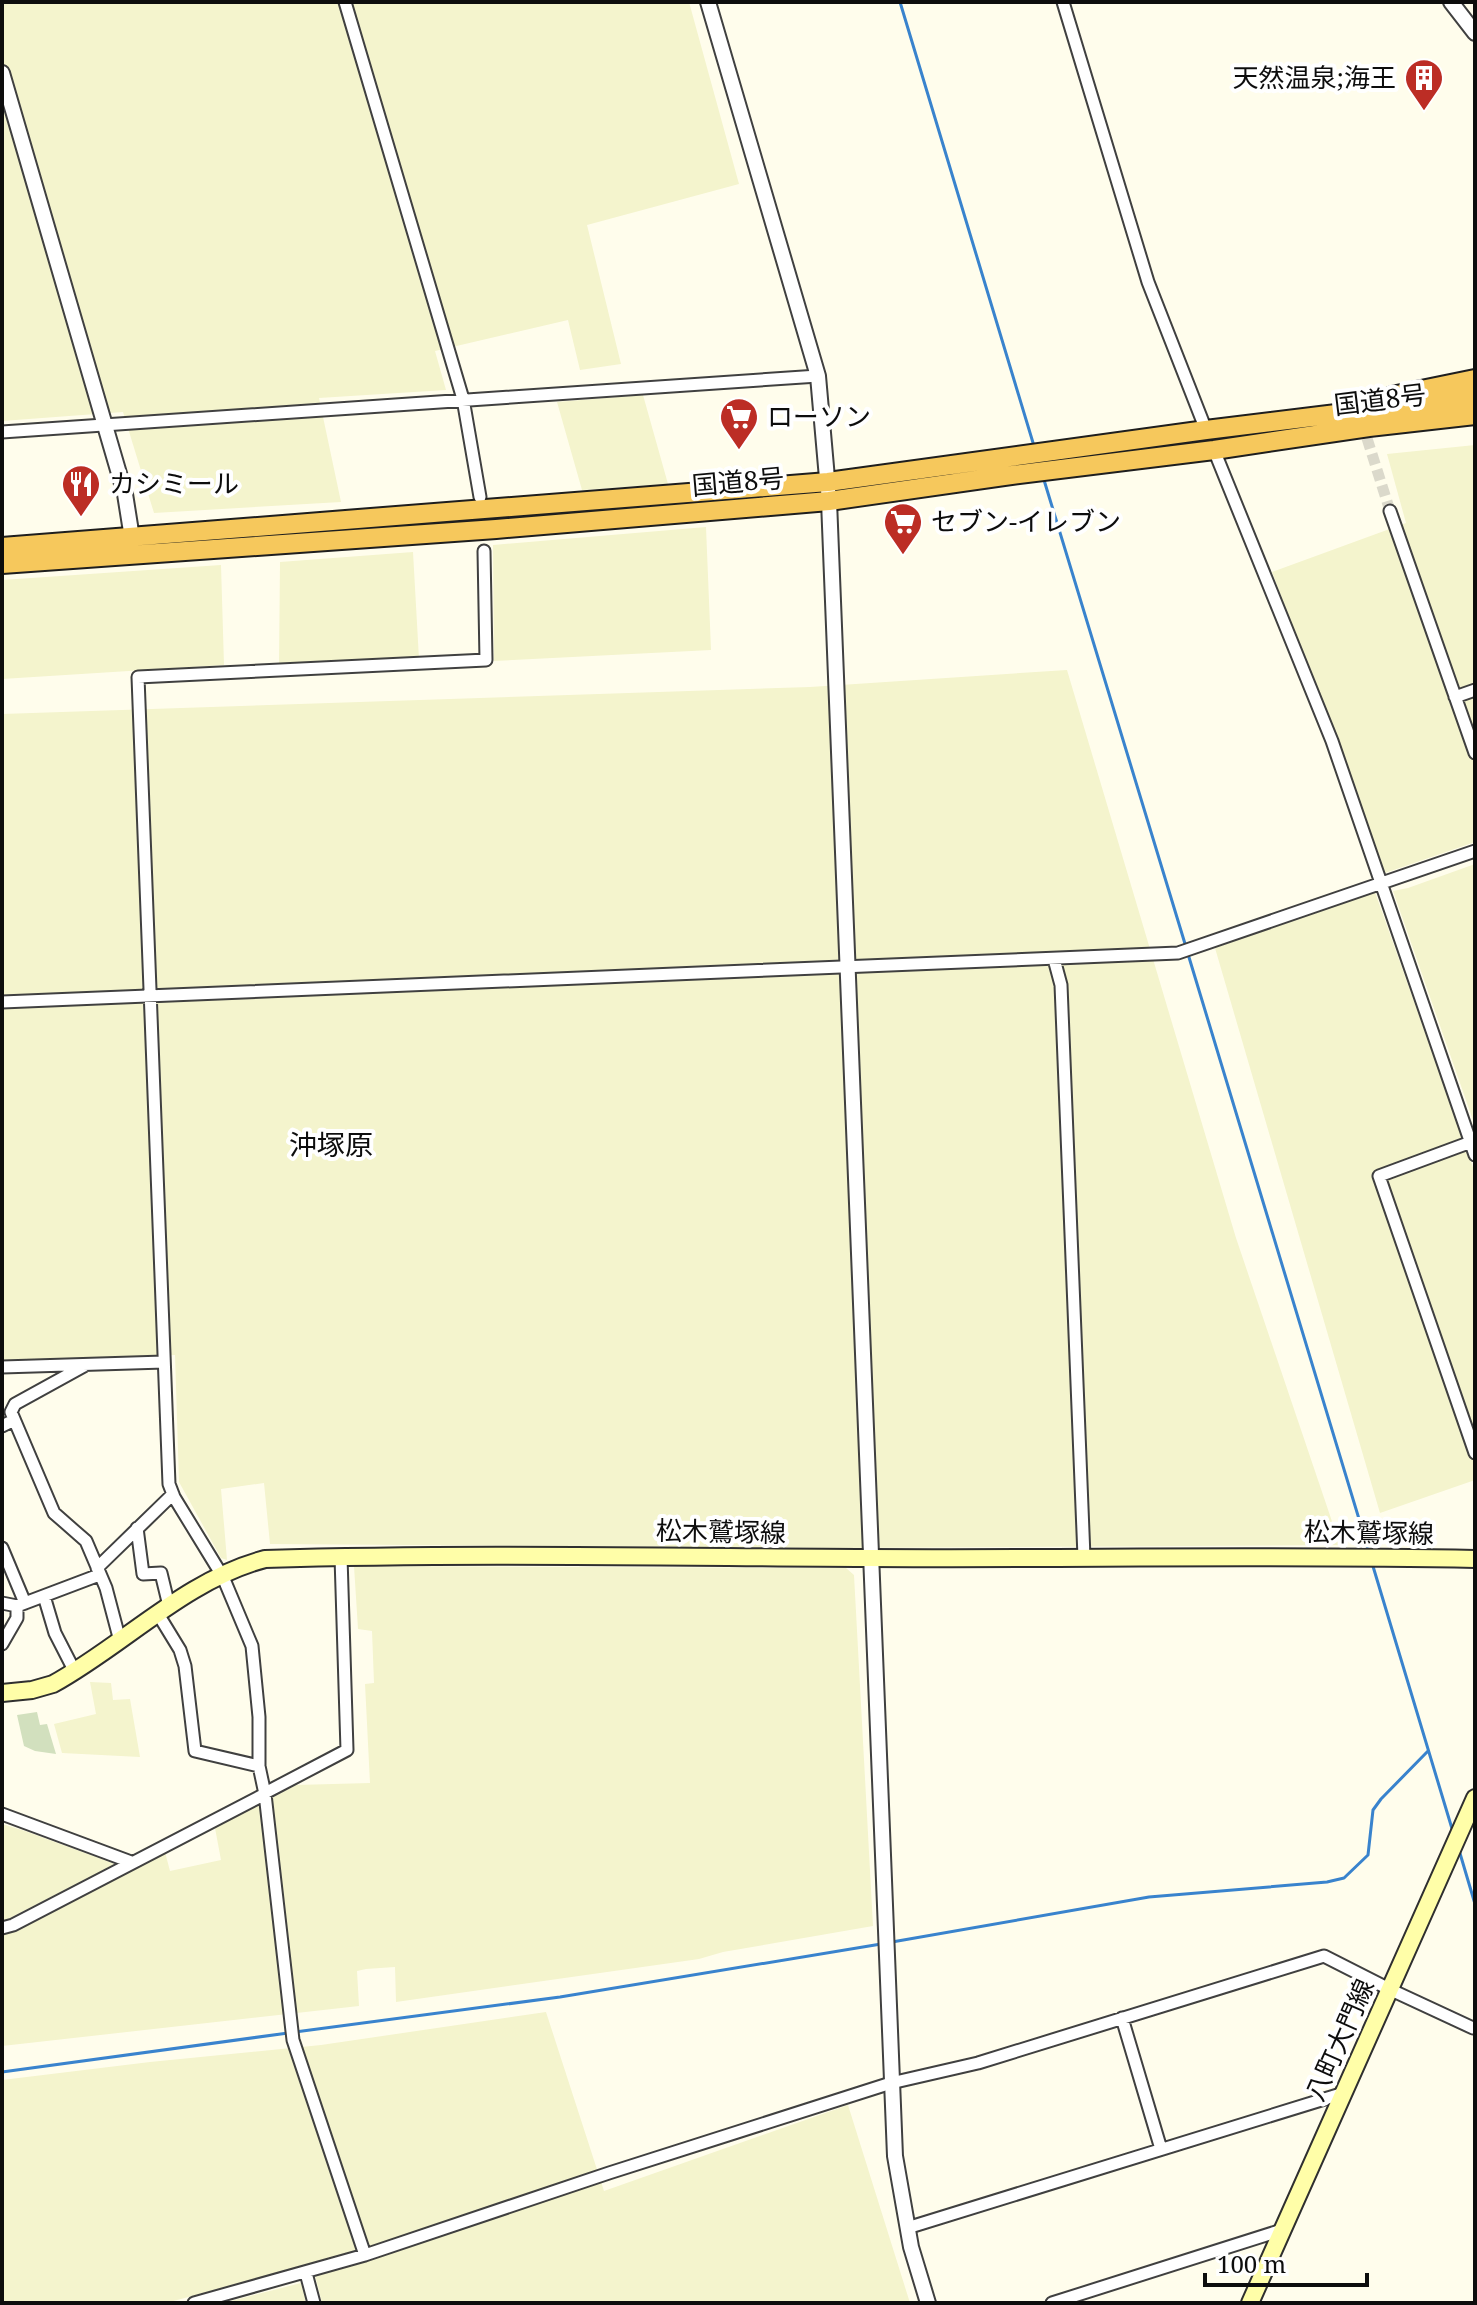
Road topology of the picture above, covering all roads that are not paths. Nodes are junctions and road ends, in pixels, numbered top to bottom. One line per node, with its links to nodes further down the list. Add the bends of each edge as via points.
1 (345, 2): 10 (street)
2 (708, 2): 7 (street)
3 (1063, 2): 15 (street, via 1148,282)
4 (1451, 2): 5 (street)
5 (1475, 33)
6 (2, 73): 13 (street)
7 (818, 376): 10 (street); 20 (street)
8 (1475, 379): 12 (highway)
9 (1475, 397): 12 (highway, 国道8号)
10 (463, 399): 13 (street); 21 (street)
11 (1475, 415): 17 (highway, 国道8号)
12 (1272, 423): 15 (highway, 国道8号)
13 (105, 424): 16 (street); 23 (street)
14 (1475, 426): 17 (highway)
15 (1206, 430): 19 (highway, 国道8号)
16 (2, 432)
17 (1312, 435): 18 (highway, 国道8号)
18 (1214, 450): 19 (highway, 国道8号); 31 (street, via 1332,741)
19 (1090, 456): 20 (highway, 国道8号)
20 (828, 492): 23 (highway, 国道8号); 26 (highway, 国道8号, via 496,529); 33 (street)
21 (480, 497)
22 (1390, 511): 28 (street)
23 (132, 538): 24 (highway, 国道8号)
24 (2, 547)
25 (484, 551): 34 (street, via 486,660 138,677)
26 (2, 564)
27 (1475, 690): 28 (street)
28 (1455, 697): 29 (street)
29 (1475, 753)
30 (1475, 851): 31 (street)
31 (1381, 882): 32 (street, via 1178,953); 36 (street)
32 (1054, 959): 33 (street); 48 (street, via 1061,985)
33 (848, 967): 34 (street); 49 (street)
34 (150, 995): 35 (street); 38 (street)
35 (2, 1002)
36 (1471, 1142): 37 (street); 43 (street, via 1379,1176)
37 (1475, 1155)
38 (164, 1362): 39 (street); 44 (street)
39 (84, 1366): 40 (street); 41 (street, via 15,1404)
40 (2, 1367)
41 (14, 1420): 42 (street); 51 (street, via 54,1513 86,1541)
42 (2, 1426)
43 (1475, 1453)
44 (173, 1494): 45 (street); 52 (street)
45 (137, 1528): 51 (street); 56 (street, via 143,1574 161,1573)
46 (2, 1550): 55 (street)
47 (341, 1557): 49 (main road, 松木鷲塚線); 52 (main road, 松木鷲塚線, via 265,1559); 62 (street, via 347,1750)
48 (1084, 1557): 49 (main road, 松木鷲塚線); 50 (main road, 松木鷲塚線)
49 (870, 1558): 70 (street)
50 (1475, 1559)
51 (98, 1571): 53 (street); 57 (street)
52 (223, 1577): 56 (main road, 松木鷲塚線); 61 (street, via 252,1646)
53 (44, 1596): 55 (street); 59 (street)
54 (2, 1603): 55 (street)
55 (21, 1605): 58 (street)
56 (163, 1610): 57 (main road, 松木鷲塚線); 61 (street, via 185,1666 195,1751)
57 (120, 1641): 59 (main road, 松木鷲塚線)
58 (2, 1644)
59 (75, 1672): 60 (main road, 松木鷲塚線, via 53,1684)
60 (2, 1693)
61 (259, 1766): 62 (street)
62 (265, 1794): 65 (street); 75 (street, via 293,2040)
63 (1473, 1801): 67 (main road, 八町大門線)
64 (2, 1814): 65 (street)
65 (131, 1862): 66 (street)
66 (2, 1928)
67 (1389, 1989): 68 (street, via 1324,1956); 69 (street); 71 (main road, 八町大門線)
68 (1122, 2018): 70 (street, via 978,2063); 72 (street)
69 (1473, 2028)
70 (891, 2083): 73 (street, via 897,2177); 75 (street)
71 (1344, 2093): 72 (street); 74 (main road, 八町大門線)
72 (1161, 2149): 73 (street)
73 (907, 2228): 79 (street)
74 (1282, 2230): 80 (street); 81 (main road, 八町大門線)
75 (365, 2255): 76 (street)
76 (306, 2273): 77 (street); 78 (street)
77 (194, 2303)
78 (314, 2303)
79 (928, 2303)
80 (1052, 2303)
81 (1250, 2303)

